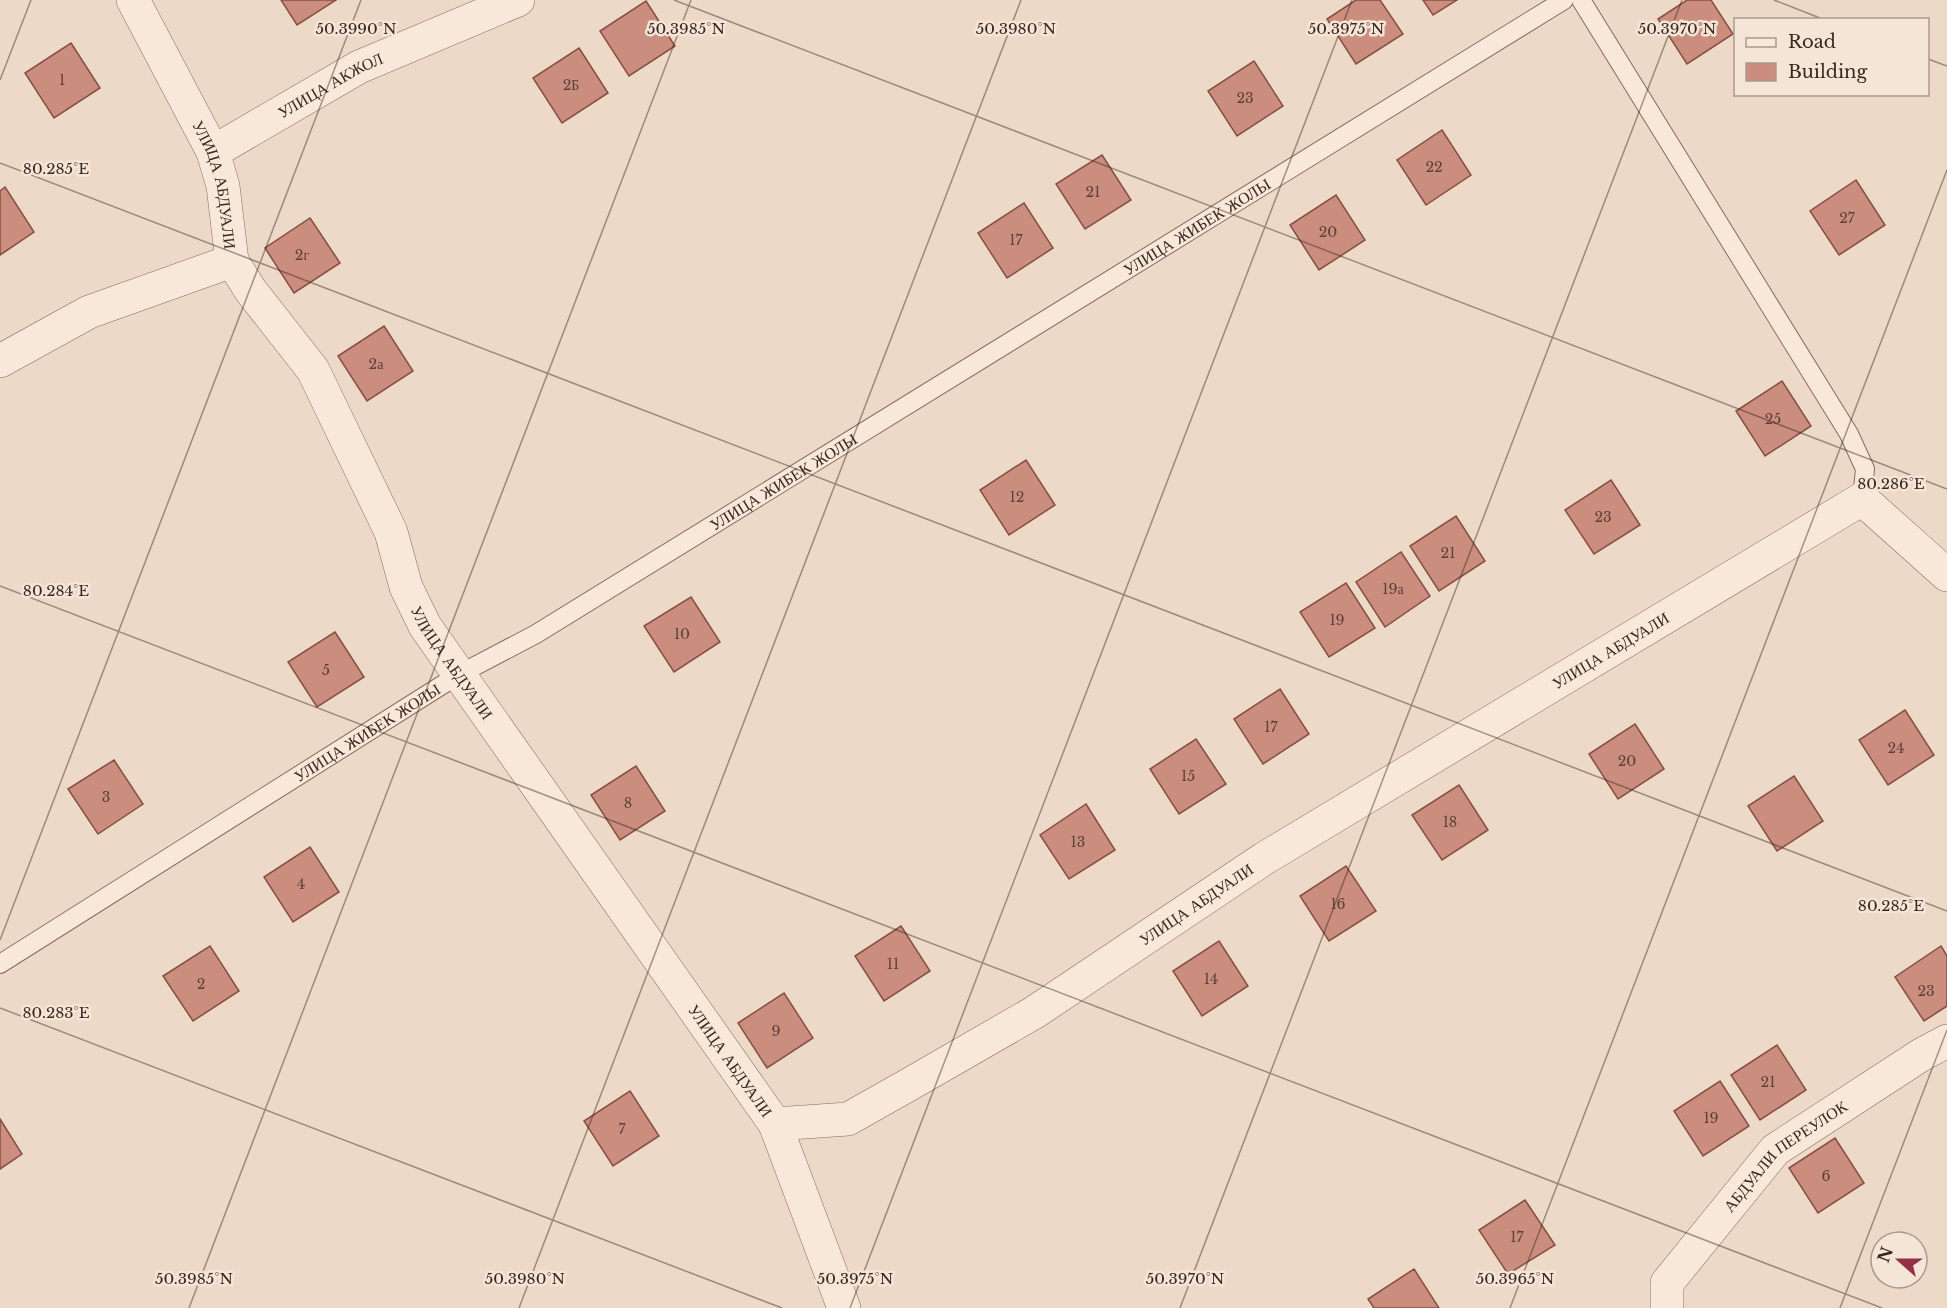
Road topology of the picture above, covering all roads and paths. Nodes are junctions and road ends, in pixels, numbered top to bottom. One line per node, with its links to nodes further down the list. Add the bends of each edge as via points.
1 (132, 0): 5 (street, УЛИЦА АБДУАЛИ)
2 (518, 0): 5 (street, УЛИЦА АКЖОЛ, via 359,67)
3 (1564, 0): 10 (lane, УЛИЦА ЖИБЕК ЖОЛЫ, via 547,627)
4 (1581, 0): 8 (lane, via 1849,434 1864,469)
5 (213, 152): 6 (street, УЛИЦА АБДУАЛИ, via 223,186)
6 (232, 261): 7 (street, via 89,312); 10 (street, УЛИЦА АБДУАЛИ, via 313,370 391,532 406,587 425,626)
7 (0, 362)
8 (1862, 499): 9 (street); 13 (street, УЛИЦА АБДУАЛИ, via 1265,858 1035,1012 910,1084 848,1119)
9 (1947, 575)
10 (459, 675): 11 (lane, УЛИЦА ЖИБЕК ЖОЛЫ); 13 (street, УЛИЦА АБДУАЛИ)
11 (0, 964)
12 (1947, 1041): 15 (street, АБДУАЛИ ПЕРЕУЛОК, via 1775,1150 1667,1283)
13 (775, 1124): 14 (street)
14 (844, 1308)
15 (1667, 1308)

